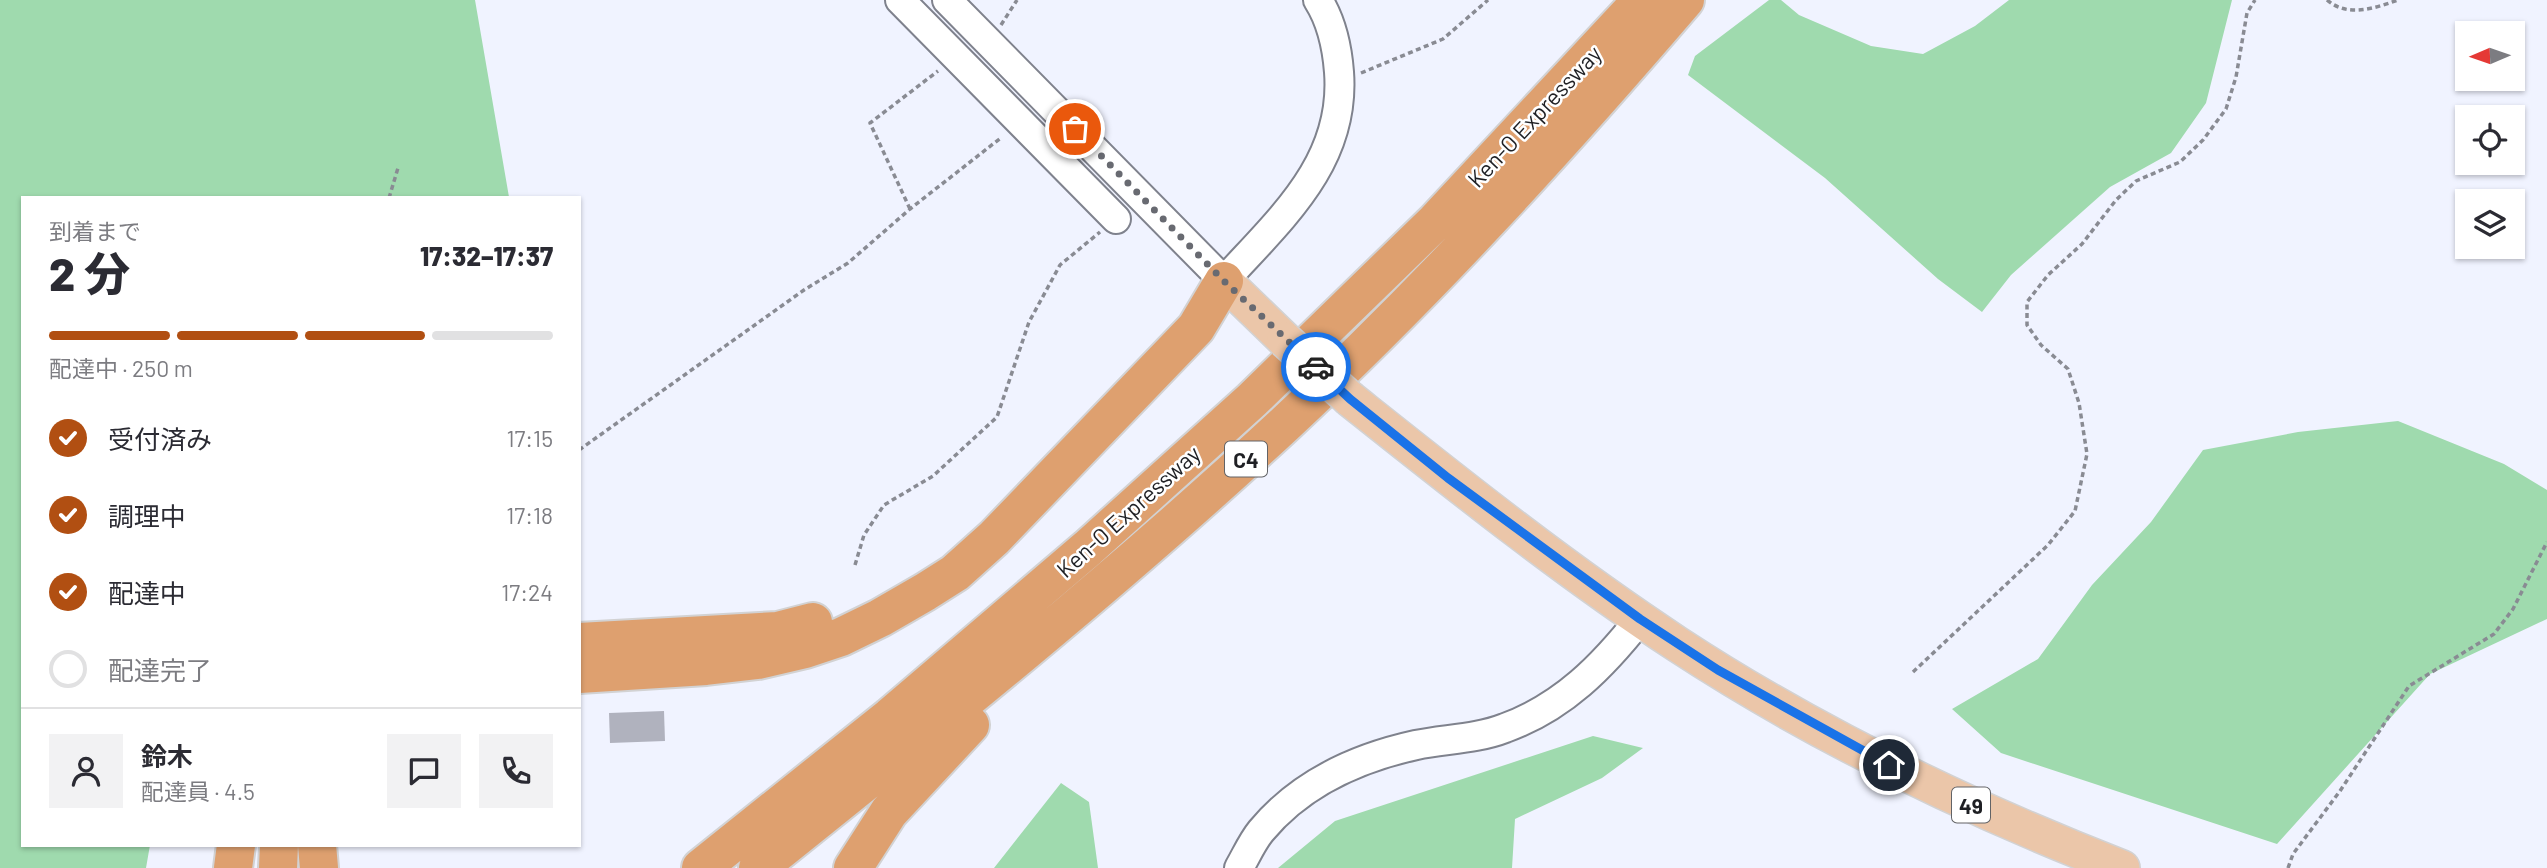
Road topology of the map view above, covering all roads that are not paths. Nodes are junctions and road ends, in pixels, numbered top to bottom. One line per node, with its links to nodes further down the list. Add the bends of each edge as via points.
1 (900, 0): 6 (street)
2 (947, 0): 7 (street)
3 (1318, 0): 7 (street, via 1328,16 1339,83 1334,130 1303,192)
4 (1642, 0): 13 (highway, Ken-O Expressway / C4, via 1436,221 1252,400 1078,557 890,717)
5 (1685, 0): 8 (highway, Ken-O Expressway / C4, via 1453,257 1287,422)
6 (1116, 219)
7 (1224, 281): 9 (highway, via 1174,318 922,582); 10 (main road, 49, bridge, via 1350,399)
8 (1103, 588): 24 (highway, Ken-O Expressway / C4); 25 (highway, via 926,769 888,812)
9 (877, 609): 11 (highway, via 842,613 778,631); 12 (highway, via 841,637 758,660)
10 (1640, 619): 26 (street, via 1580,685 1534,715 1485,734 1417,745 1334,772 1282,808 1259,834); 27 (main road, 49, via 1718,670 1910,776)
11 (581, 642)
12 (581, 674)
13 (776, 806): 22 (highway); 23 (highway, Ken-O Expressway / C4)
14 (236, 847): 18 (highway)
15 (257, 847): 19 (highway)
16 (279, 847): 20 (highway)
17 (317, 847): 21 (highway)
18 (233, 868)
19 (255, 868)
20 (278, 868)
21 (319, 868)
22 (680, 868)
23 (701, 868)
24 (758, 868)
25 (853, 868)
26 (1239, 868)
27 (2122, 868)

